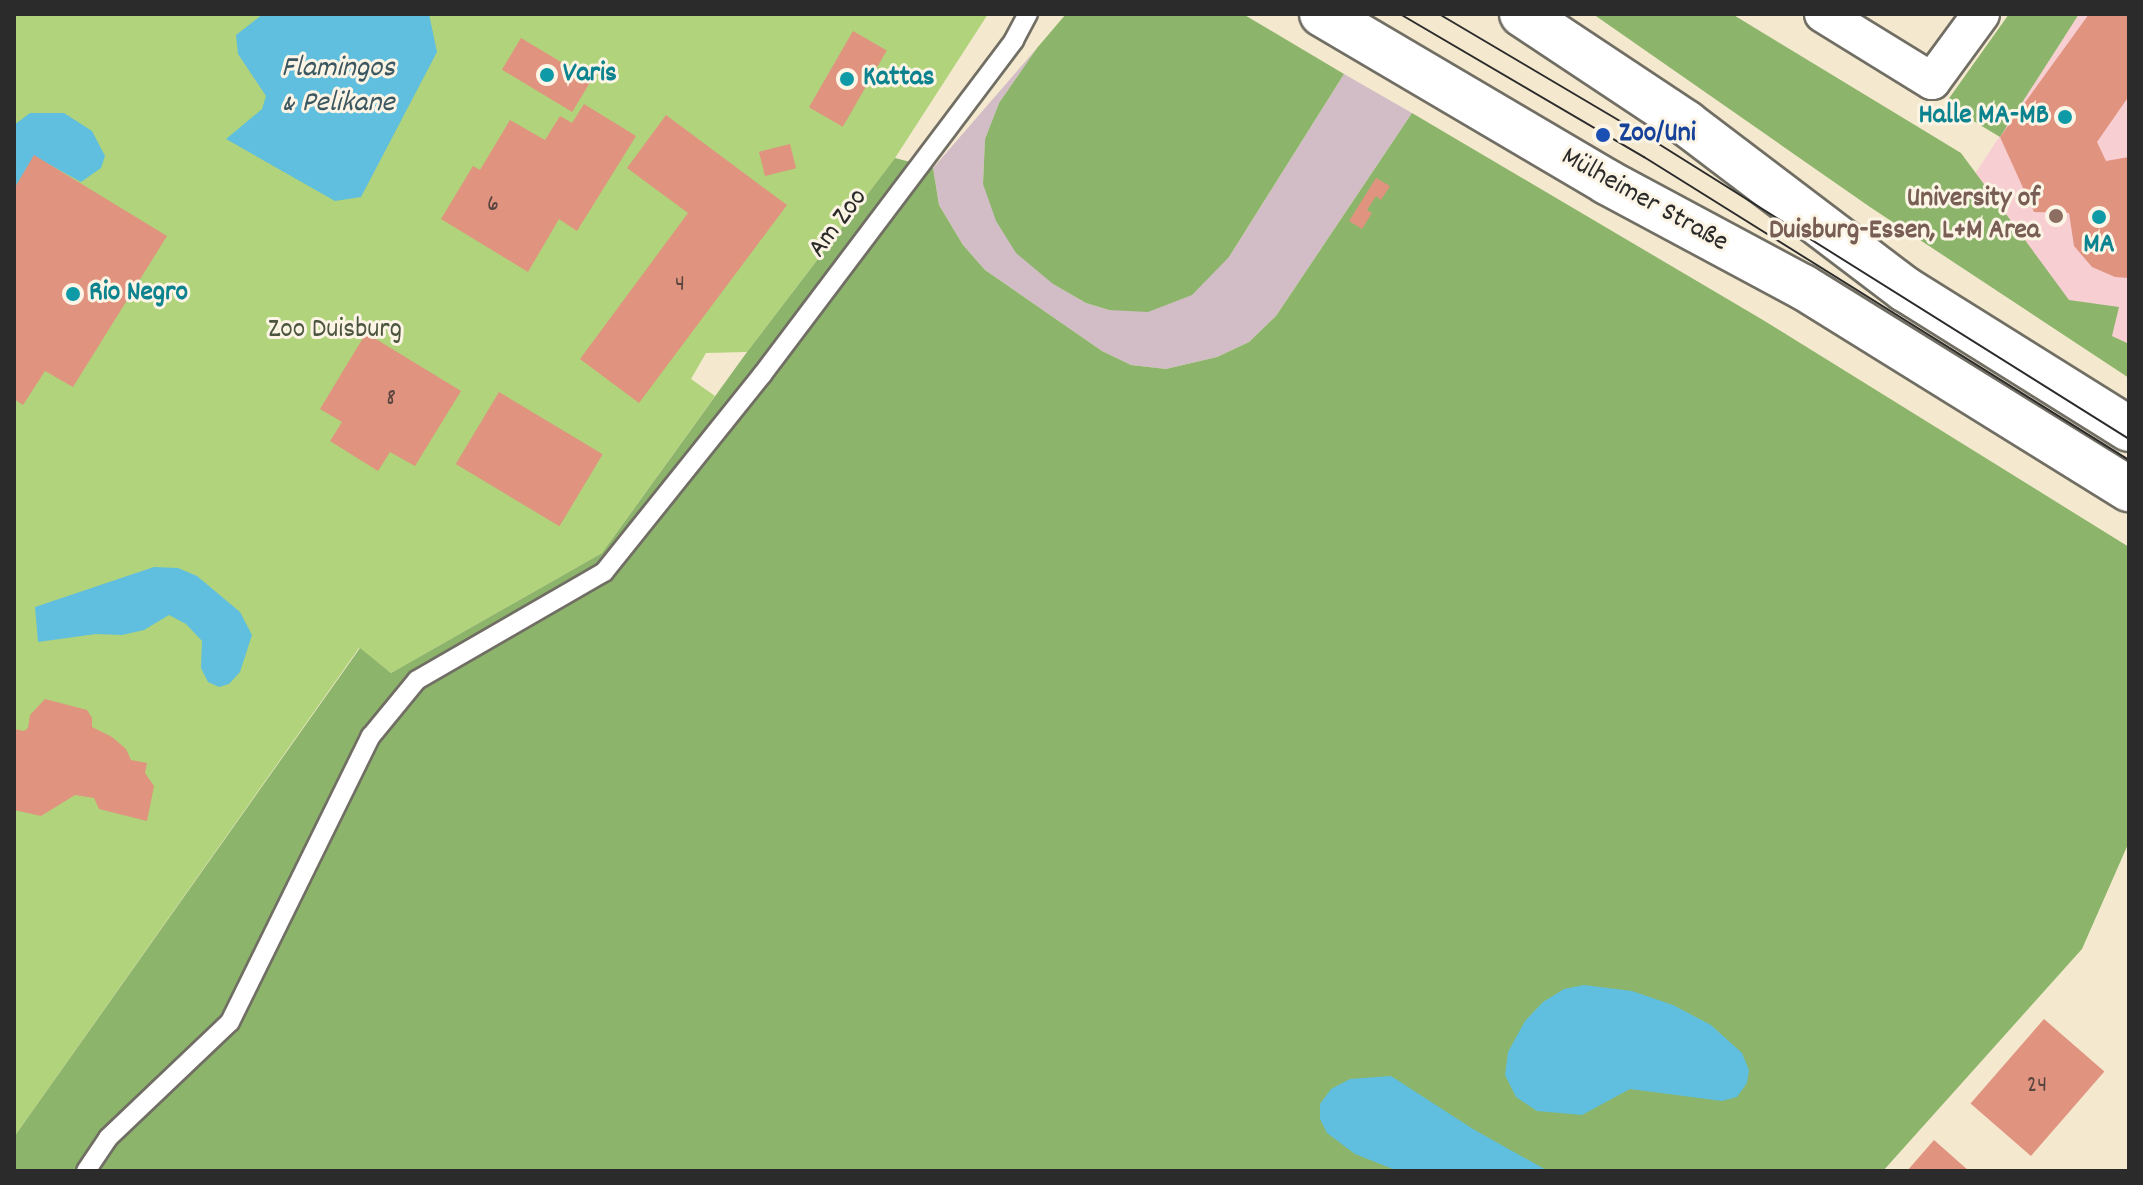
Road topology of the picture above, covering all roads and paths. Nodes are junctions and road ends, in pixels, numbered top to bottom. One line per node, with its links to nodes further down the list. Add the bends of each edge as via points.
1 (1028, 14): 7 (lane, Am Zoo)
2 (1043, 14): 7 (lane, Am Zoo)
3 (1322, 14): 9 (main road, Mülheimer Straße, via 1607,182 1803,287)
4 (1522, 14): 8 (main road, via 1686,123 1905,289)
5 (1823, 14): 6 (street, via 1932,81)
6 (1981, 14)
7 (1014, 40): 10 (lane, Am Zoo, via 604,572 417,680 371,736 230,1022 108,1138)
8 (2129, 429)
9 (2129, 489)
10 (86, 1171)

